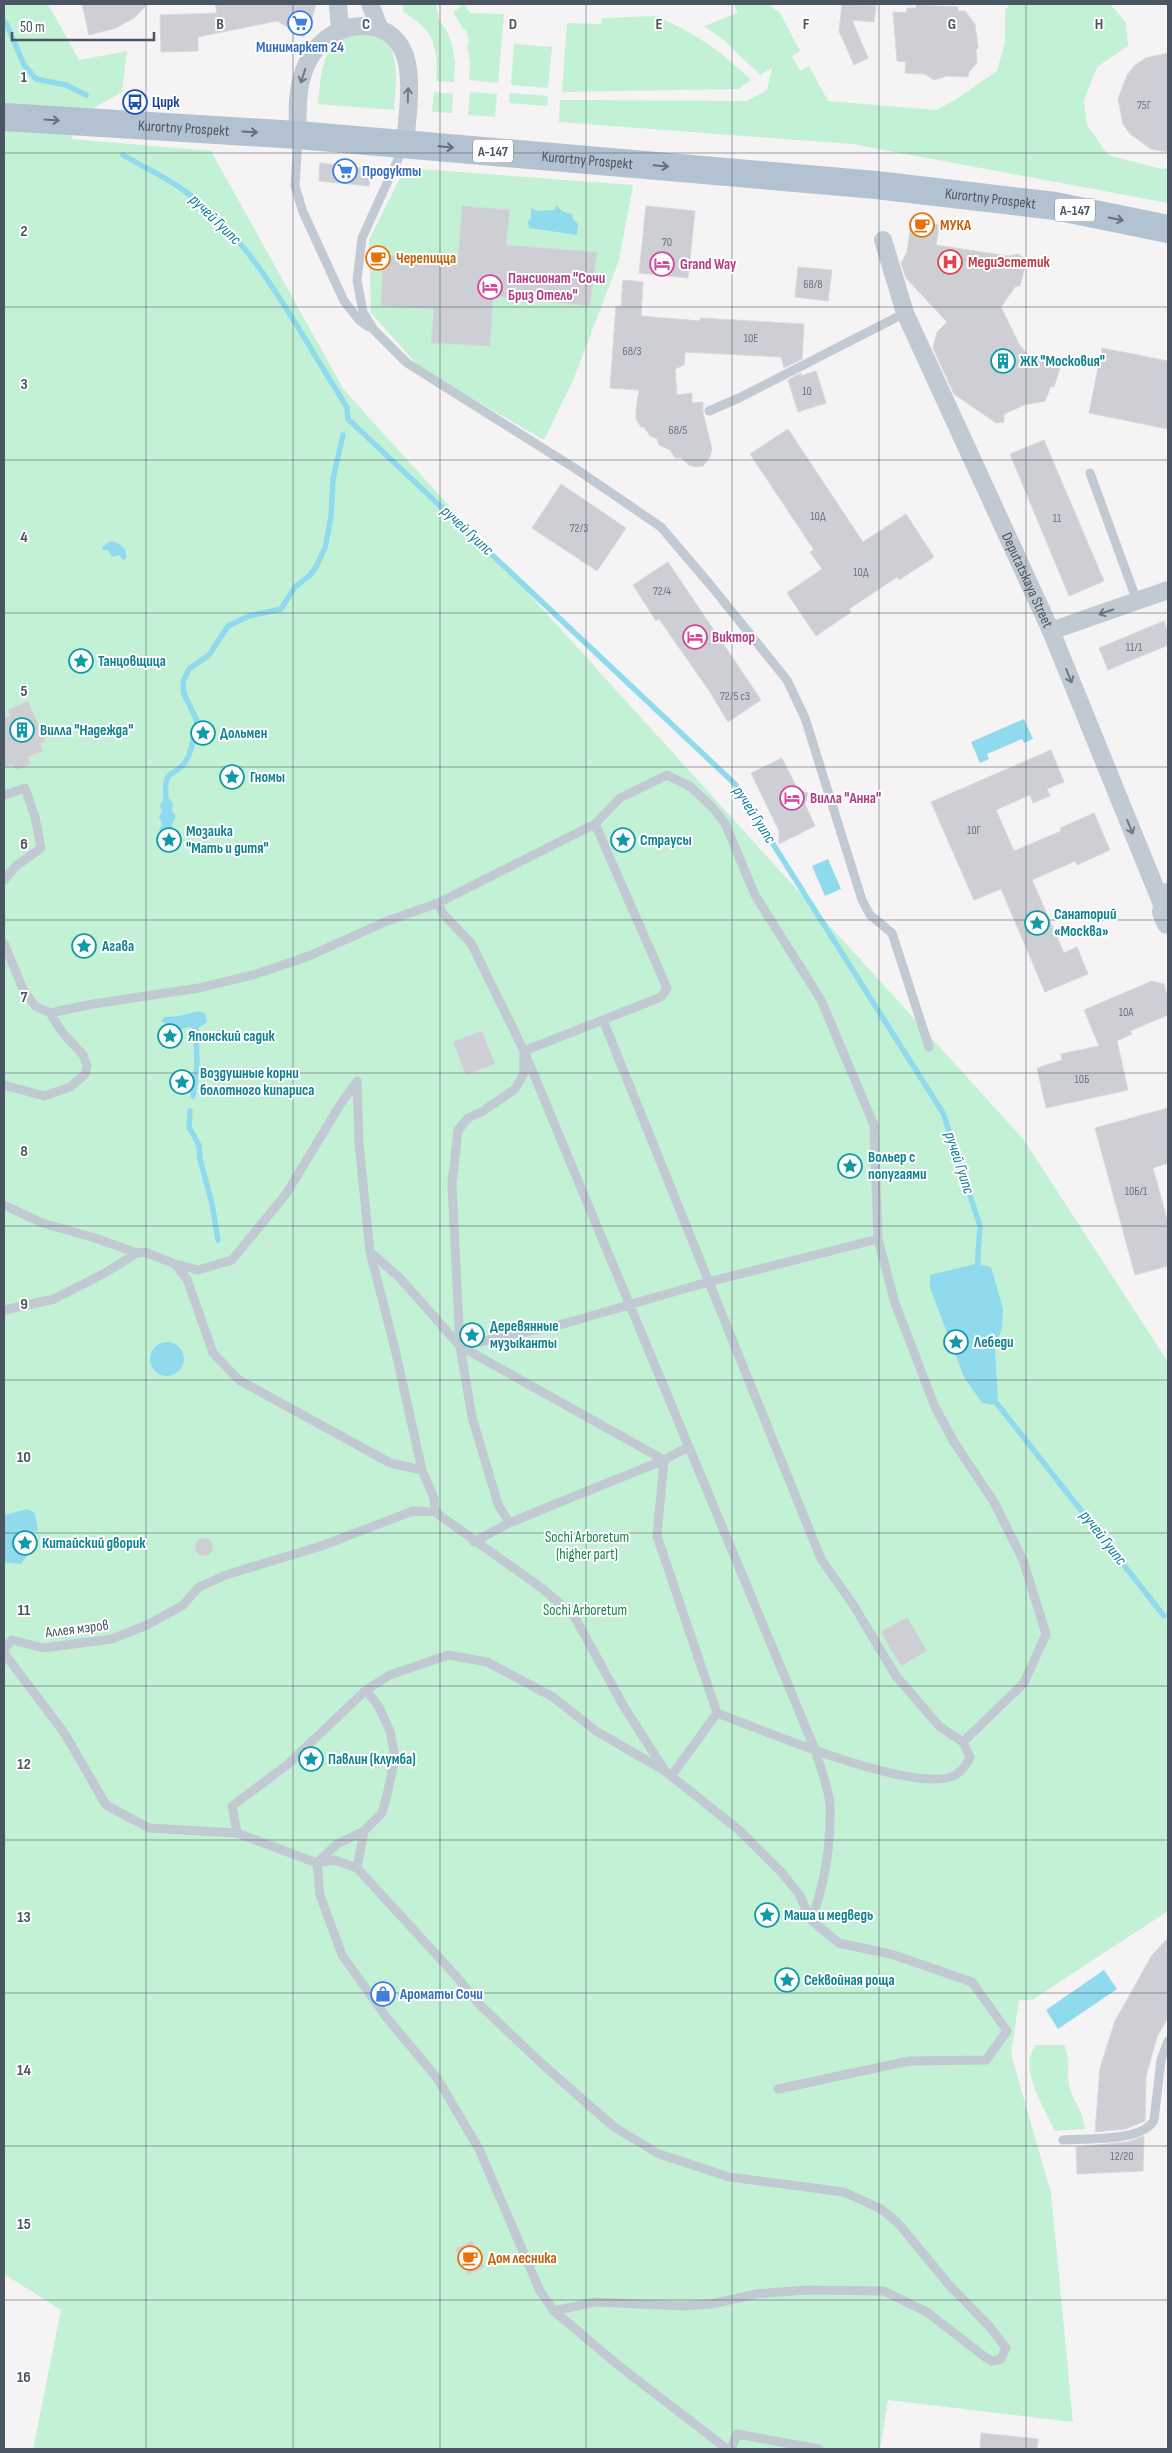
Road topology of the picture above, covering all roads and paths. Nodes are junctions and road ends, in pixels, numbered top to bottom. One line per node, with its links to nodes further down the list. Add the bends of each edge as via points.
1 (338, 4): 4 (street)
2 (370, 4): 3 (street)
3 (379, 27): 4 (street, via 358,26); 7 (street, one-way to 3, via 407,62 398,43)
4 (340, 30): 6 (street, one-way to 6, via 326,38 314,51 305,69 299,88)
5 (4, 117): 6 (main road, Kurortny Prospekt / А-147, one-way to 6)
6 (298, 136): 7 (main road, Kurortny Prospekt / А-147); 11 (lane, via 295,186 302,212 344,301 359,320)
7 (405, 144): 8 (main road, Kurortny Prospekt / А-147, one-way to 8, via 876,185 1055,206); 11 (lane, via 362,238 357,280 362,312)
8 (1168, 230)
9 (883, 240): 10 (street, Deputatskaya Street)
10 (905, 313): 12 (lane); 16 (street, Deputatskaya Street)
11 (374, 330): 25 (lane, via 407,363 576,469 661,527 787,680 805,718 862,900 870,915 892,933)
12 (710, 411)
13 (1090, 473): 15 (lane)
14 (1168, 590): 15 (street)
15 (1137, 601): 16 (street, one-way to 16)
16 (1051, 631): 21 (street, Deputatskaya Street, one-way to 21)
17 (4, 795): 19 (lane, via 25,788 41,848 16,866)
18 (595, 824): 20 (lane); 24 (lane, via 667,988 661,997); 29 (lane, via 620,798 667,775 691,787 726,823 755,896 821,1000 874,1125)
19 (4, 880)
20 (438, 903): 23 (lane, via 387,920 309,956 256,974 199,988); 26 (lane, via 443,914 471,943)
21 (1167, 911)
22 (4, 943): 23 (lane, via 23,989 36,1006)
23 (50, 1013): 27 (lane, via 83,1055 87,1066 85,1074 70,1087 44,1096)
24 (603, 1020): 26 (lane); 33 (lane)
25 (929, 1047)
26 (524, 1051): 34 (lane); 36 (lane, via 524,1073 515,1089 468,1118 458,1130 452,1184)
27 (4, 1085)
28 (4, 1205): 31 (lane, via 42,1223)
29 (878, 1239): 33 (lane); 46 (lane, via 895,1303 935,1407 994,1502 1023,1560 1046,1634 1024,1683)
30 (370, 1252): 32 (lane, via 359,1144 357,1081 286,1194 232,1260 198,1270); 36 (lane, via 399,1276); 39 (lane)
31 (137, 1253): 32 (lane, via 145,1252); 35 (lane, via 54,1299)
32 (175, 1264): 39 (lane, via 187,1279 213,1353 239,1380 390,1463)
33 (708, 1282): 34 (lane); 46 (lane, via 821,1559 896,1676 940,1727)
34 (630, 1305): 36 (lane, via 563,1324); 37 (lane)
35 (4, 1310)
36 (460, 1346): 38 (lane); 41 (lane, via 472,1417 498,1504)
37 (688, 1447): 38 (lane); 47 (lane)
38 (664, 1460): 41 (lane); 45 (lane, via 657,1536)
39 (422, 1470): 40 (lane, via 434,1498)
40 (435, 1512): 42 (lane); 43 (lane, Аллея мэров, via 413,1511 324,1545 226,1575 198,1588 182,1606 147,1626 112,1639 43,1648 12,1640)
41 (509, 1523): 42 (lane)
42 (474, 1542): 48 (lane, via 543,1589 574,1616 623,1705)
43 (4, 1651): 50 (lane, via 64,1734 106,1804 148,1828)
44 (366, 1690): 48 (lane, via 390,1675 448,1656 488,1662 553,1697 596,1732); 49 (lane, via 379,1707 390,1731 395,1758 382,1813); 50 (lane, via 288,1765 232,1806)
45 (717, 1713): 47 (lane); 48 (lane)
46 (963, 1742): 47 (lane, via 970,1757 965,1768 952,1776 915,1779)
47 (816, 1752): 53 (lane, via 830,1803 821,1894)
48 (669, 1773): 53 (lane, via 739,1830 782,1872 799,1894)
49 (364, 1831): 51 (lane, via 337,1844); 52 (lane)
50 (237, 1834): 51 (lane)
51 (317, 1863): 52 (lane, via 334,1860); 57 (lane, via 320,1895 342,1955 436,2078 479,2148 540,2291)
52 (357, 1868): 57 (lane, via 480,2005 614,2127 659,2154 728,2177 844,2192 881,2209 898,2223 1006,2348 1001,2358 992,2361 927,2312 884,2291 806,2290 682,2306 596,2302)
53 (811, 1920): 55 (lane, via 839,1943 891,1954 972,1982 1007,2031 986,2060 909,2061)
54 (1168, 2041): 56 (lane, via 1161,2060 1151,2126 1136,2134)
55 (778, 2089)
56 (1063, 2140)
57 (554, 2311): 58 (lane, via 618,2365)
58 (729, 2449): 59 (lane, via 737,2434)
59 (819, 2449)

